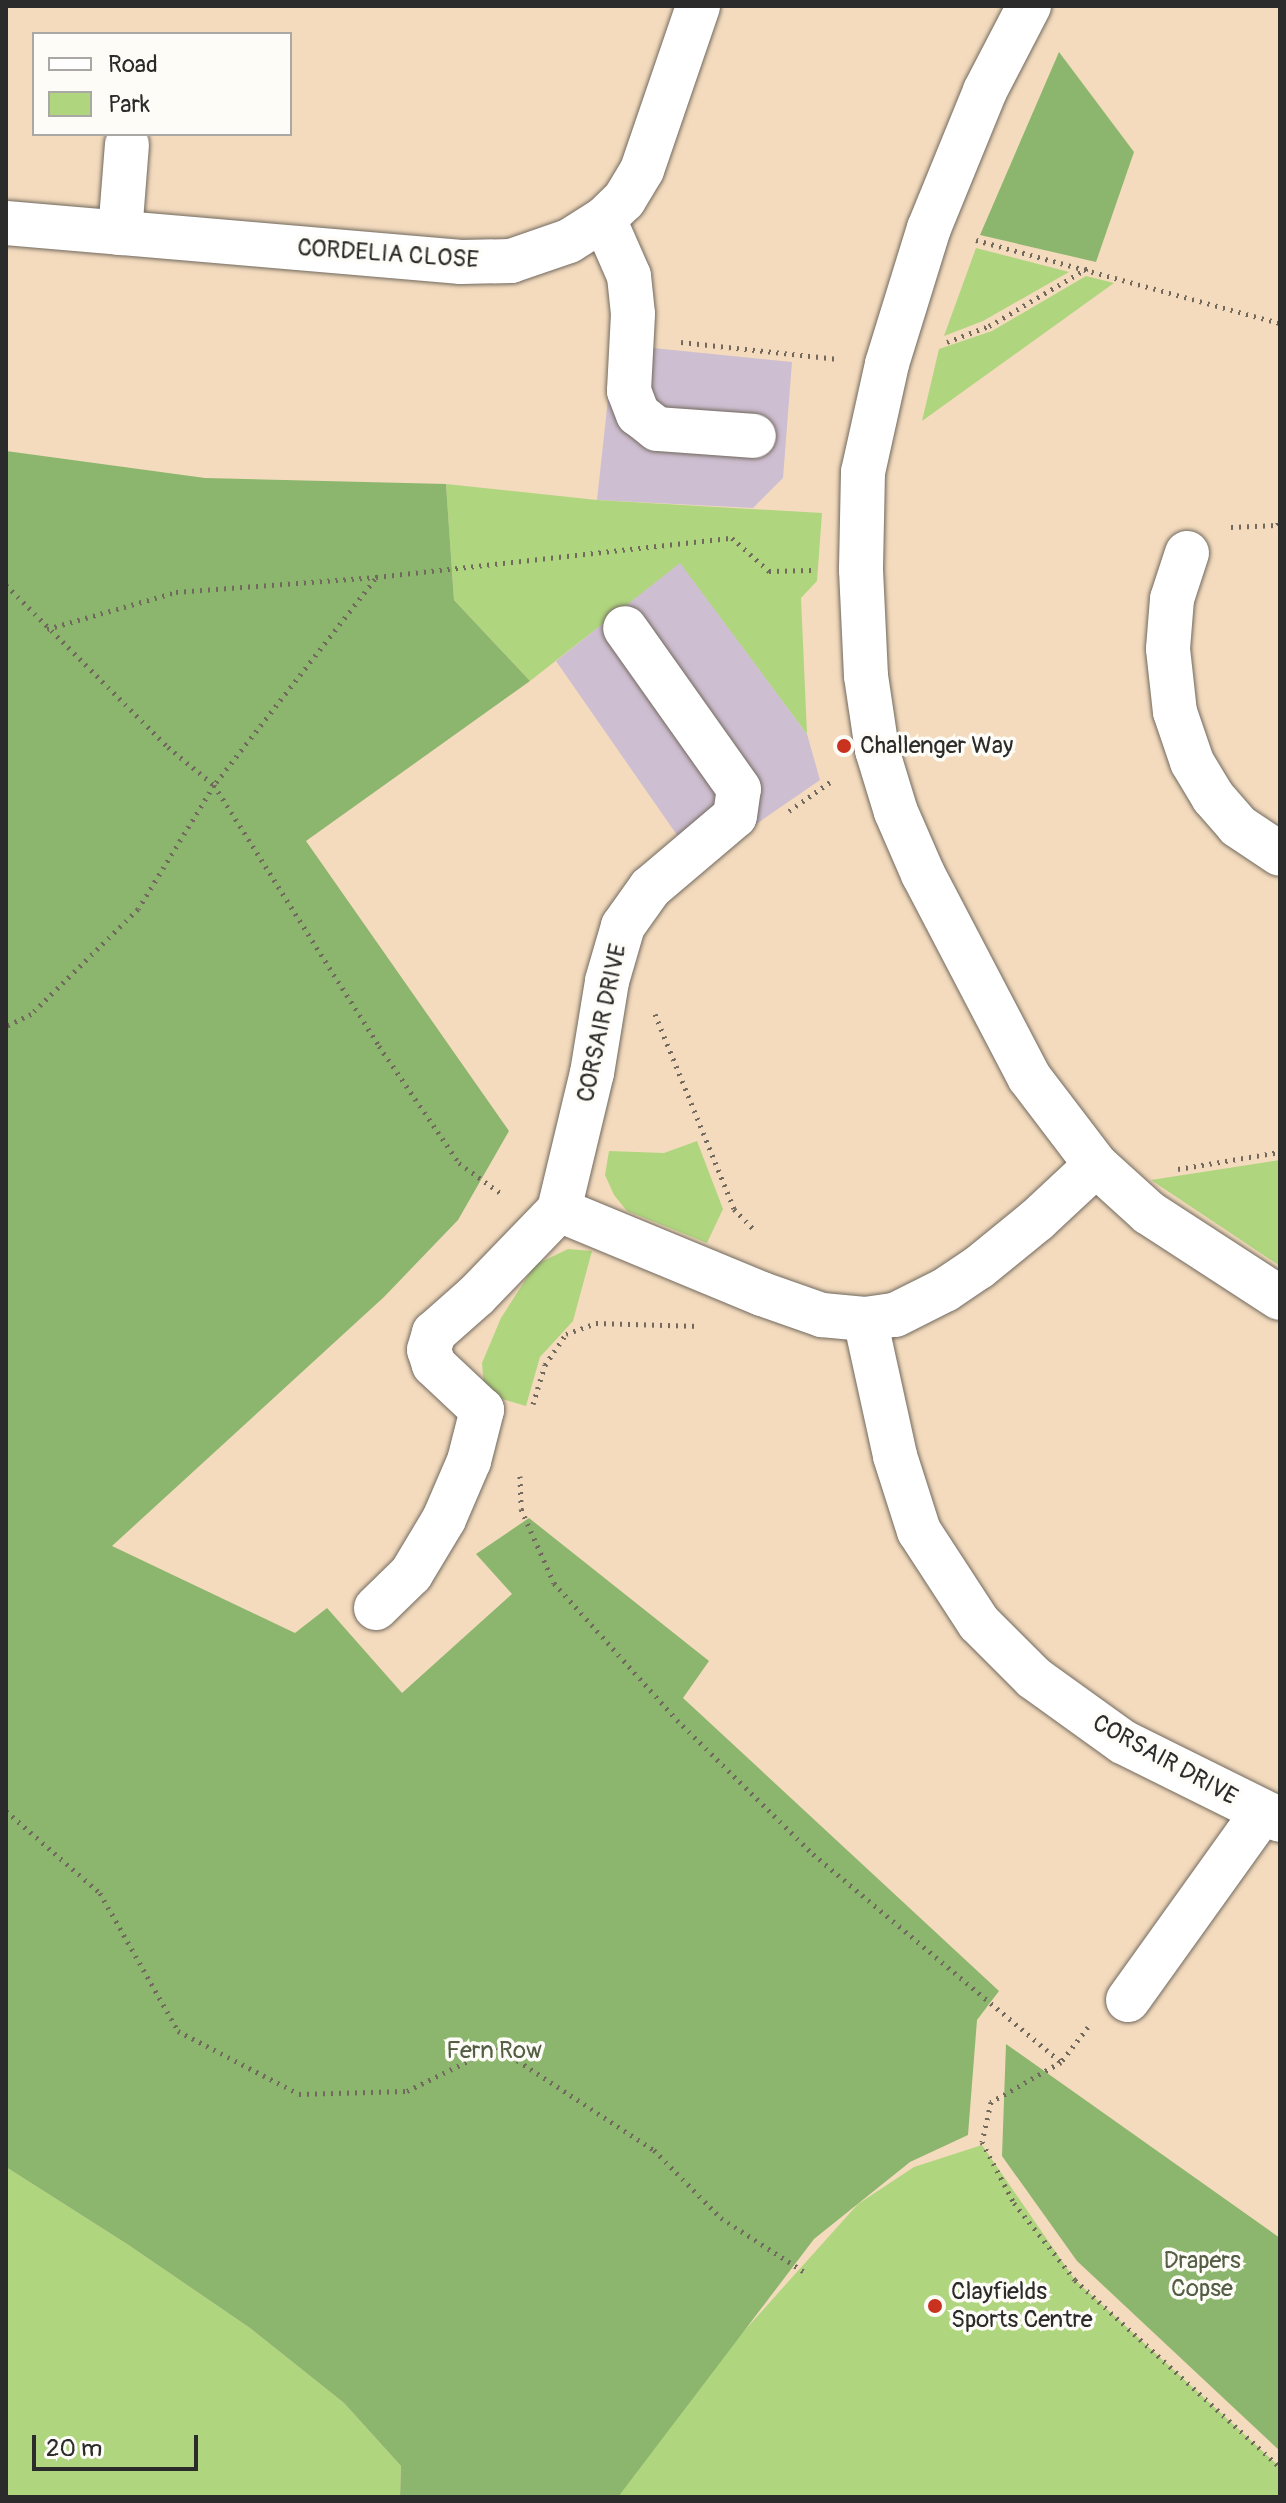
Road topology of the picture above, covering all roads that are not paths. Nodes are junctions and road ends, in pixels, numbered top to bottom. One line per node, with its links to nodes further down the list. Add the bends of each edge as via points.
1 (698, 6): 4 (street, CORDELIA CLOSE, via 642,170 624,200)
2 (1029, 6): 11 (street, via 985,91 929,228 887,364 863,472 866,676 877,750 923,874 1029,1077)
3 (127, 144): 6 (street)
4 (604, 219): 6 (street, CORDELIA CLOSE, via 569,241 511,261 461,262); 7 (street, via 629,276 629,391 638,414 657,429)
5 (6, 223): 6 (street, CORDELIA CLOSE)
6 (120, 233)
7 (754, 436)
8 (1187, 553): 10 (street, via 1172,599 1168,649 1175,712 1192,762 1213,797 1238,826)
9 (625, 628): 12 (street, CORSAIR DRIVE, via 739,789 735,816 650,888 623,926 607,981 592,1073)
10 (1280, 854)
11 (1104, 1172): 13 (street, via 1149,1213); 14 (street, via 945,1290 895,1315)
12 (552, 1219): 14 (street, via 822,1315); 15 (street, via 434,1333 429,1350 434,1365 482,1410 469,1461 444,1519 411,1574)
13 (1280, 1298)
14 (865, 1319): 16 (street, CORSAIR DRIVE, via 895,1456 919,1531 979,1623 1026,1671 1123,1742)
15 (376, 1608)
16 (1271, 1816): 17 (street)
17 (1128, 2000)

